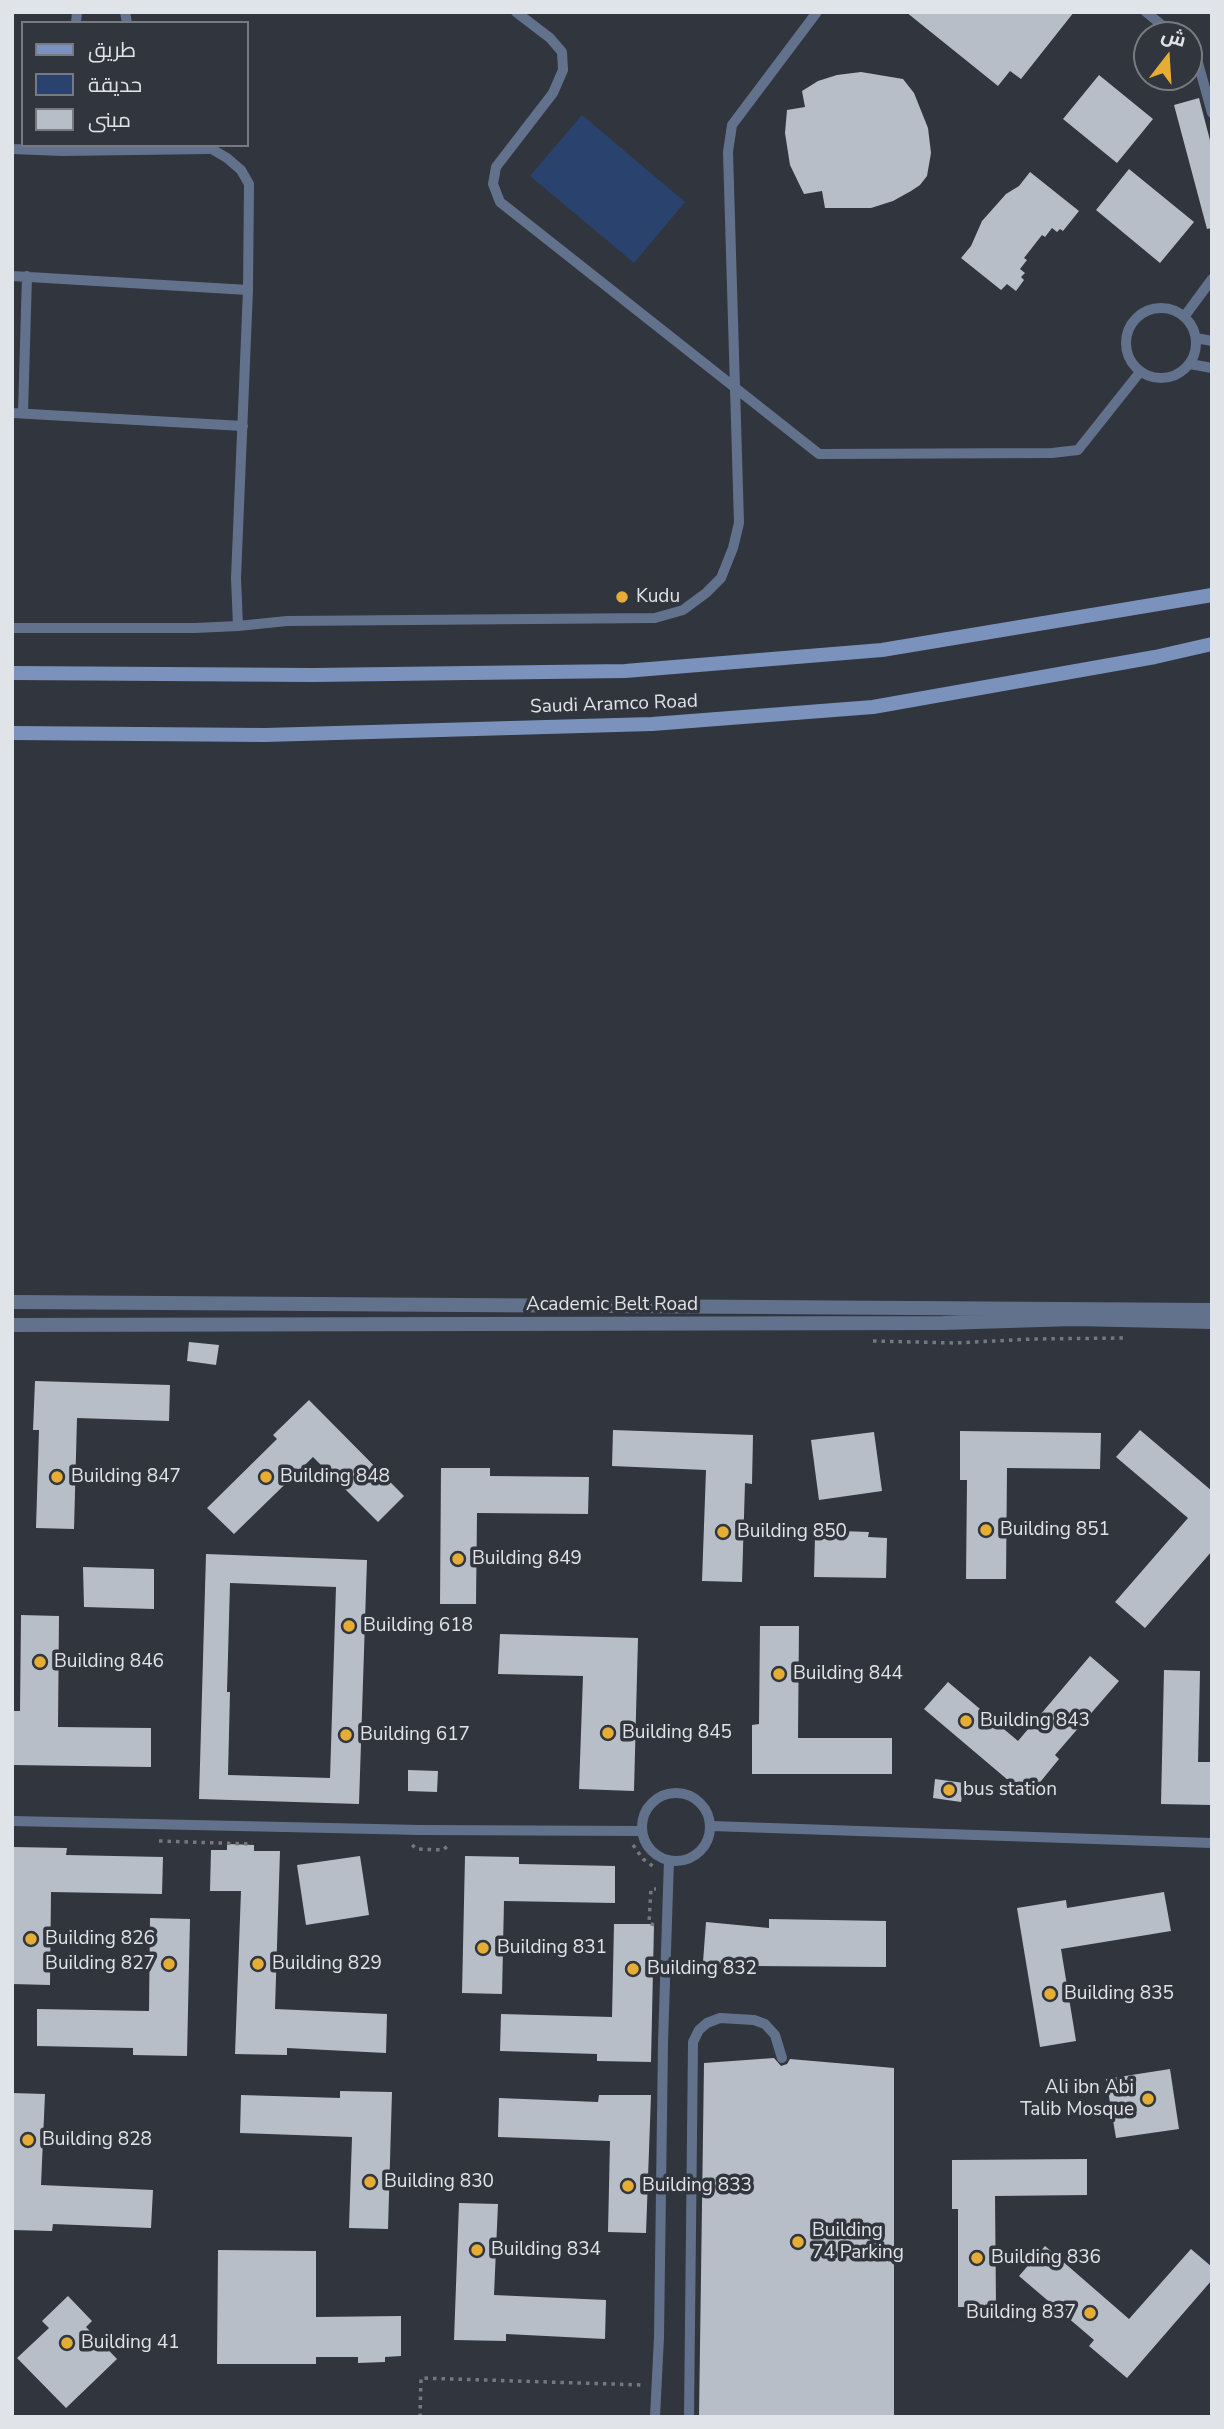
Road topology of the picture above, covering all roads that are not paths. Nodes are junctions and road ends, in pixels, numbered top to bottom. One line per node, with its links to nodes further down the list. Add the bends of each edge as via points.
1 (516, 12): 18 (lane, via 562,52 563,70 553,93 496,167 493,184 500,202)
2 (817, 12): 18 (lane, via 732,125 728,152)
3 (1203, 80): 4 (lane)
4 (1212, 113)
5 (207, 147): 6 (lane); 11 (lane, via 241,170 249,184)
6 (62, 148): 7 (lane)
7 (12, 149)
8 (12, 275): 9 (lane)
9 (27, 276): 11 (lane); 19 (lane)
10 (1212, 279): 12 (lane)
11 (248, 290): 20 (lane)
12 (1184, 317): 13 (lane); 17 (lane, via 1157,308 1135,319 1128,330 1127,354)
13 (1196, 338): 14 (lane); 15 (lane)
14 (1212, 341)
15 (1190, 364): 16 (lane); 17 (lane, via 1165,379)
16 (1212, 368)
17 (1140, 372): 18 (lane, via 1078,450 1052,453 819,454)
18 (735, 388): 22 (lane, via 738,523 733,548 721,578 683,610 655,618 614,620 288,621)
19 (18, 413): 20 (lane)
20 (243, 426): 22 (lane)
21 (1212, 595): 25 (main road, Saudi Aramco Road, via 882,650 625,671)
22 (238, 626): 23 (lane)
23 (12, 628)
24 (1212, 644): 26 (main road, Saudi Aramco Road, via 873,707 652,724 265,735)
25 (12, 673)
26 (12, 733)
27 (12, 1302): 28 (street, Academic Belt Road)
28 (1212, 1310)
29 (1212, 1322): 30 (street, Academic Belt Road)
30 (12, 1325)
31 (12, 1821): 33 (lane)
32 (710, 1826): 33 (lane, via 695,1798 673,1792 646,1809); 34 (lane); 35 (lane, via 699,1853)
33 (642, 1831): 35 (lane, via 650,1850)
34 (1212, 1843)
35 (669, 1860): 37 (lane)
36 (782, 2058): 38 (lane, via 775,2035 754,2020 720,2018 699,2030 693,2042)
37 (655, 2417)
38 (689, 2417)

